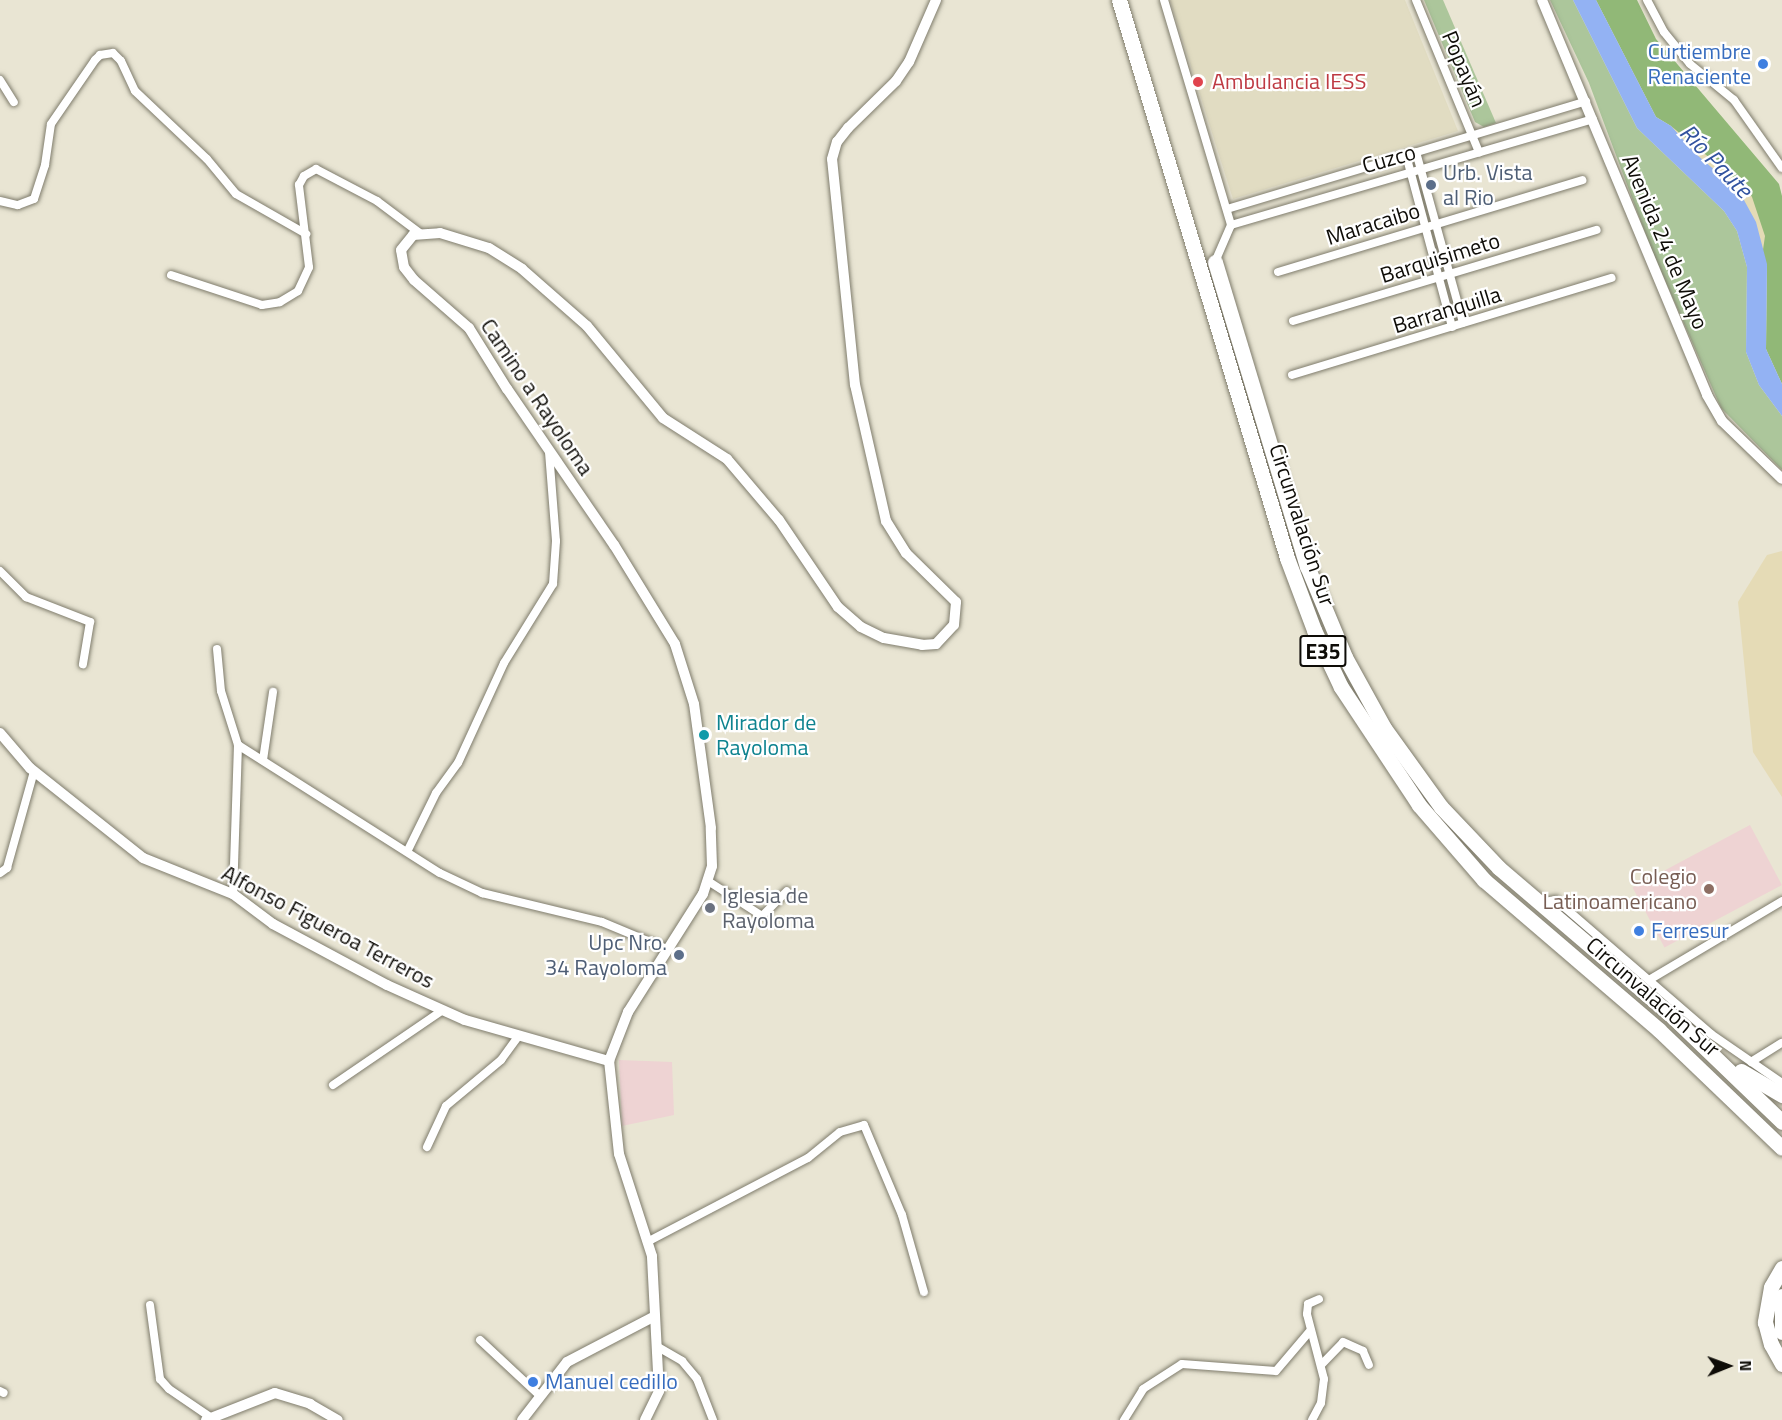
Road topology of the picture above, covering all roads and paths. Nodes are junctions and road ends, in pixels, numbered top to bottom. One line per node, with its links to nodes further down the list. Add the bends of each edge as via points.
1 (936, 0): 26 (street, via 909,62 896,81 848,128 837,142 832,159 855,385 886,521 906,553 956,602 954,625 936,644 884,638 861,627 838,607 779,520 727,459 663,418 587,326 522,269 465,238)
2 (1119, 0): 68 (highway, Circunvalación Sur / E35, via 1287,558 1341,687 1419,805 1477,873 1667,1037)
3 (1164, 0): 20 (street)
4 (1416, 0): 11 (street, Popayán)
5 (1542, 0): 8 (street, Avenida 24 de Mayo)
6 (1647, 0): 15 (street, via 1664,32 1690,64 1734,100)
7 (0, 80): 9 (street)
8 (1586, 101): 10 (street, Avenida 24 de Mayo); 11 (street, Cuzco)
9 (14, 102)
10 (1593, 118): 13 (street, Cuzco); 38 (street, Avenida 24 de Mayo, via 1707,395 1730,428)
11 (1473, 135): 12 (street, Cuzco); 13 (street, Popayán)
12 (1416, 152): 14 (street, Cuzco); 16 (street)
13 (1479, 152): 16 (street, Cuzco)
14 (1406, 155): 17 (street); 20 (street, Cuzco)
15 (1782, 168)
16 (1421, 169): 17 (street, Cuzco); 21 (street)
17 (1411, 172): 22 (street, Cuzco); 23 (street)
18 (1582, 180): 21 (street, Maracaibo)
19 (0, 201): 25 (street, via 18,205 34,199 45,165 51,124 95,60 113,53 135,91 207,159 236,194)
20 (1227, 209): 22 (street)
21 (1436, 224): 23 (street, Maracaibo); 29 (street)
22 (1231, 225): 27 (street)
23 (1426, 227): 28 (street, Maracaibo); 31 (street)
24 (1597, 230): 29 (street, Barquisimeto)
25 (306, 234): 26 (street, via 299,185 304,176 316,169 377,201); 30 (street, via 307,277 298,291 280,302 262,305)
26 (421, 234): 37 (street, Camino a Rayoloma, via 413,235 401,250 404,267 469,328)
27 (1215, 262): 53 (highway, Circunvalación Sur / E35, via 1295,528 1345,657 1384,728 1441,807)
28 (1278, 272)
29 (1450, 274): 31 (street, Barquisimeto); 34 (street)
30 (171, 275)
31 (1439, 278): 33 (street, Barquisimeto); 35 (street)
32 (1612, 278): 34 (street, Barranquilla)
33 (1293, 321)
34 (1463, 323): 35 (street, Barranquilla)
35 (1452, 327): 36 (street, Barranquilla)
36 (1292, 375)
37 (549, 452): 47 (street, via 556,541 553,584 504,663 458,763 436,794); 49 (street, Camino a Rayoloma, via 614,545 675,644 694,704 713,850)
38 (1782, 478)
39 (0, 570): 41 (street, via 26,597 88,620 92,626)
40 (217, 650): 44 (street, via 221,691)
41 (83, 664)
42 (273, 692): 45 (street)
43 (0, 733): 46 (street, Alfonso Figueroa Terreros)
44 (238, 745): 45 (street); 51 (street)
45 (263, 760): 47 (street)
46 (34, 771): 48 (street, via 7,868); 51 (street, Alfonso Figueroa Terreros, via 143,858)
47 (408, 850): 54 (street, via 440,873 482,893 602,922)
48 (0, 873)
49 (708, 881): 50 (street, via 762,916); 54 (street, Camino a Rayoloma)
50 (787, 891)
51 (233, 894): 56 (street, Alfonso Figueroa Terreros, via 273,924)
52 (1782, 901): 55 (street)
53 (1539, 903): 55 (street, via 1556,900); 58 (highway, Circunvalación Sur / E35)
54 (667, 949): 61 (street, Camino a Rayoloma, via 628,1012)
55 (1649, 980): 58 (street)
56 (443, 1010): 57 (street, Alfonso Figueroa Terreros); 64 (street)
57 (518, 1036): 61 (street, Alfonso Figueroa Terreros); 67 (street, via 501,1060 446,1106)
58 (1707, 1039): 60 (highway, Circunvalación Sur / E35); 62 (street)
59 (1782, 1043): 62 (street)
60 (1717, 1056): 65 (highway); 66 (highway, Circunvalación Sur / E35)
61 (609, 1061): 69 (street, Camino a Rayoloma, via 619,1155)
62 (1750, 1062): 63 (street)
63 (1782, 1083)
64 (333, 1085)
65 (1782, 1095)
66 (1782, 1122)
67 (427, 1147)
68 (1782, 1148)
69 (647, 1242): 71 (street, via 808,1158 840,1132 864,1125 902,1215); 75 (street, Camino a Rayoloma, via 652,1256)
70 (1782, 1268): 81 (highway, via 1771,1287 1765,1322)
71 (924, 1292)
72 (1782, 1296): 77 (highway)
73 (1319, 1299): 76 (street, via 1308,1304)
74 (150, 1305): 84 (street, via 160,1378)
75 (655, 1316): 79 (street, Camino a Rayoloma); 83 (street, via 567,1362)
76 (1310, 1331): 80 (street); 89 (street, via 1285,1365 1270,1373 1214,1364 1182,1364 1143,1389)
77 (1782, 1332)
78 (480, 1340): 83 (street)
79 (658, 1347): 87 (street, Camino a Rayoloma, via 659,1391); 88 (street, via 682,1361 697,1379)
80 (1322, 1364): 82 (street, via 1343,1342 1363,1351); 90 (street, via 1325,1389)
81 (1782, 1364)
82 (1369, 1365)
83 (540, 1396): 86 (street)
84 (208, 1419): 85 (street, via 275,1393 310,1404)
85 (338, 1420)
86 (522, 1420)
87 (645, 1420)
88 (713, 1420)
89 (1124, 1420)
90 (1312, 1420)

